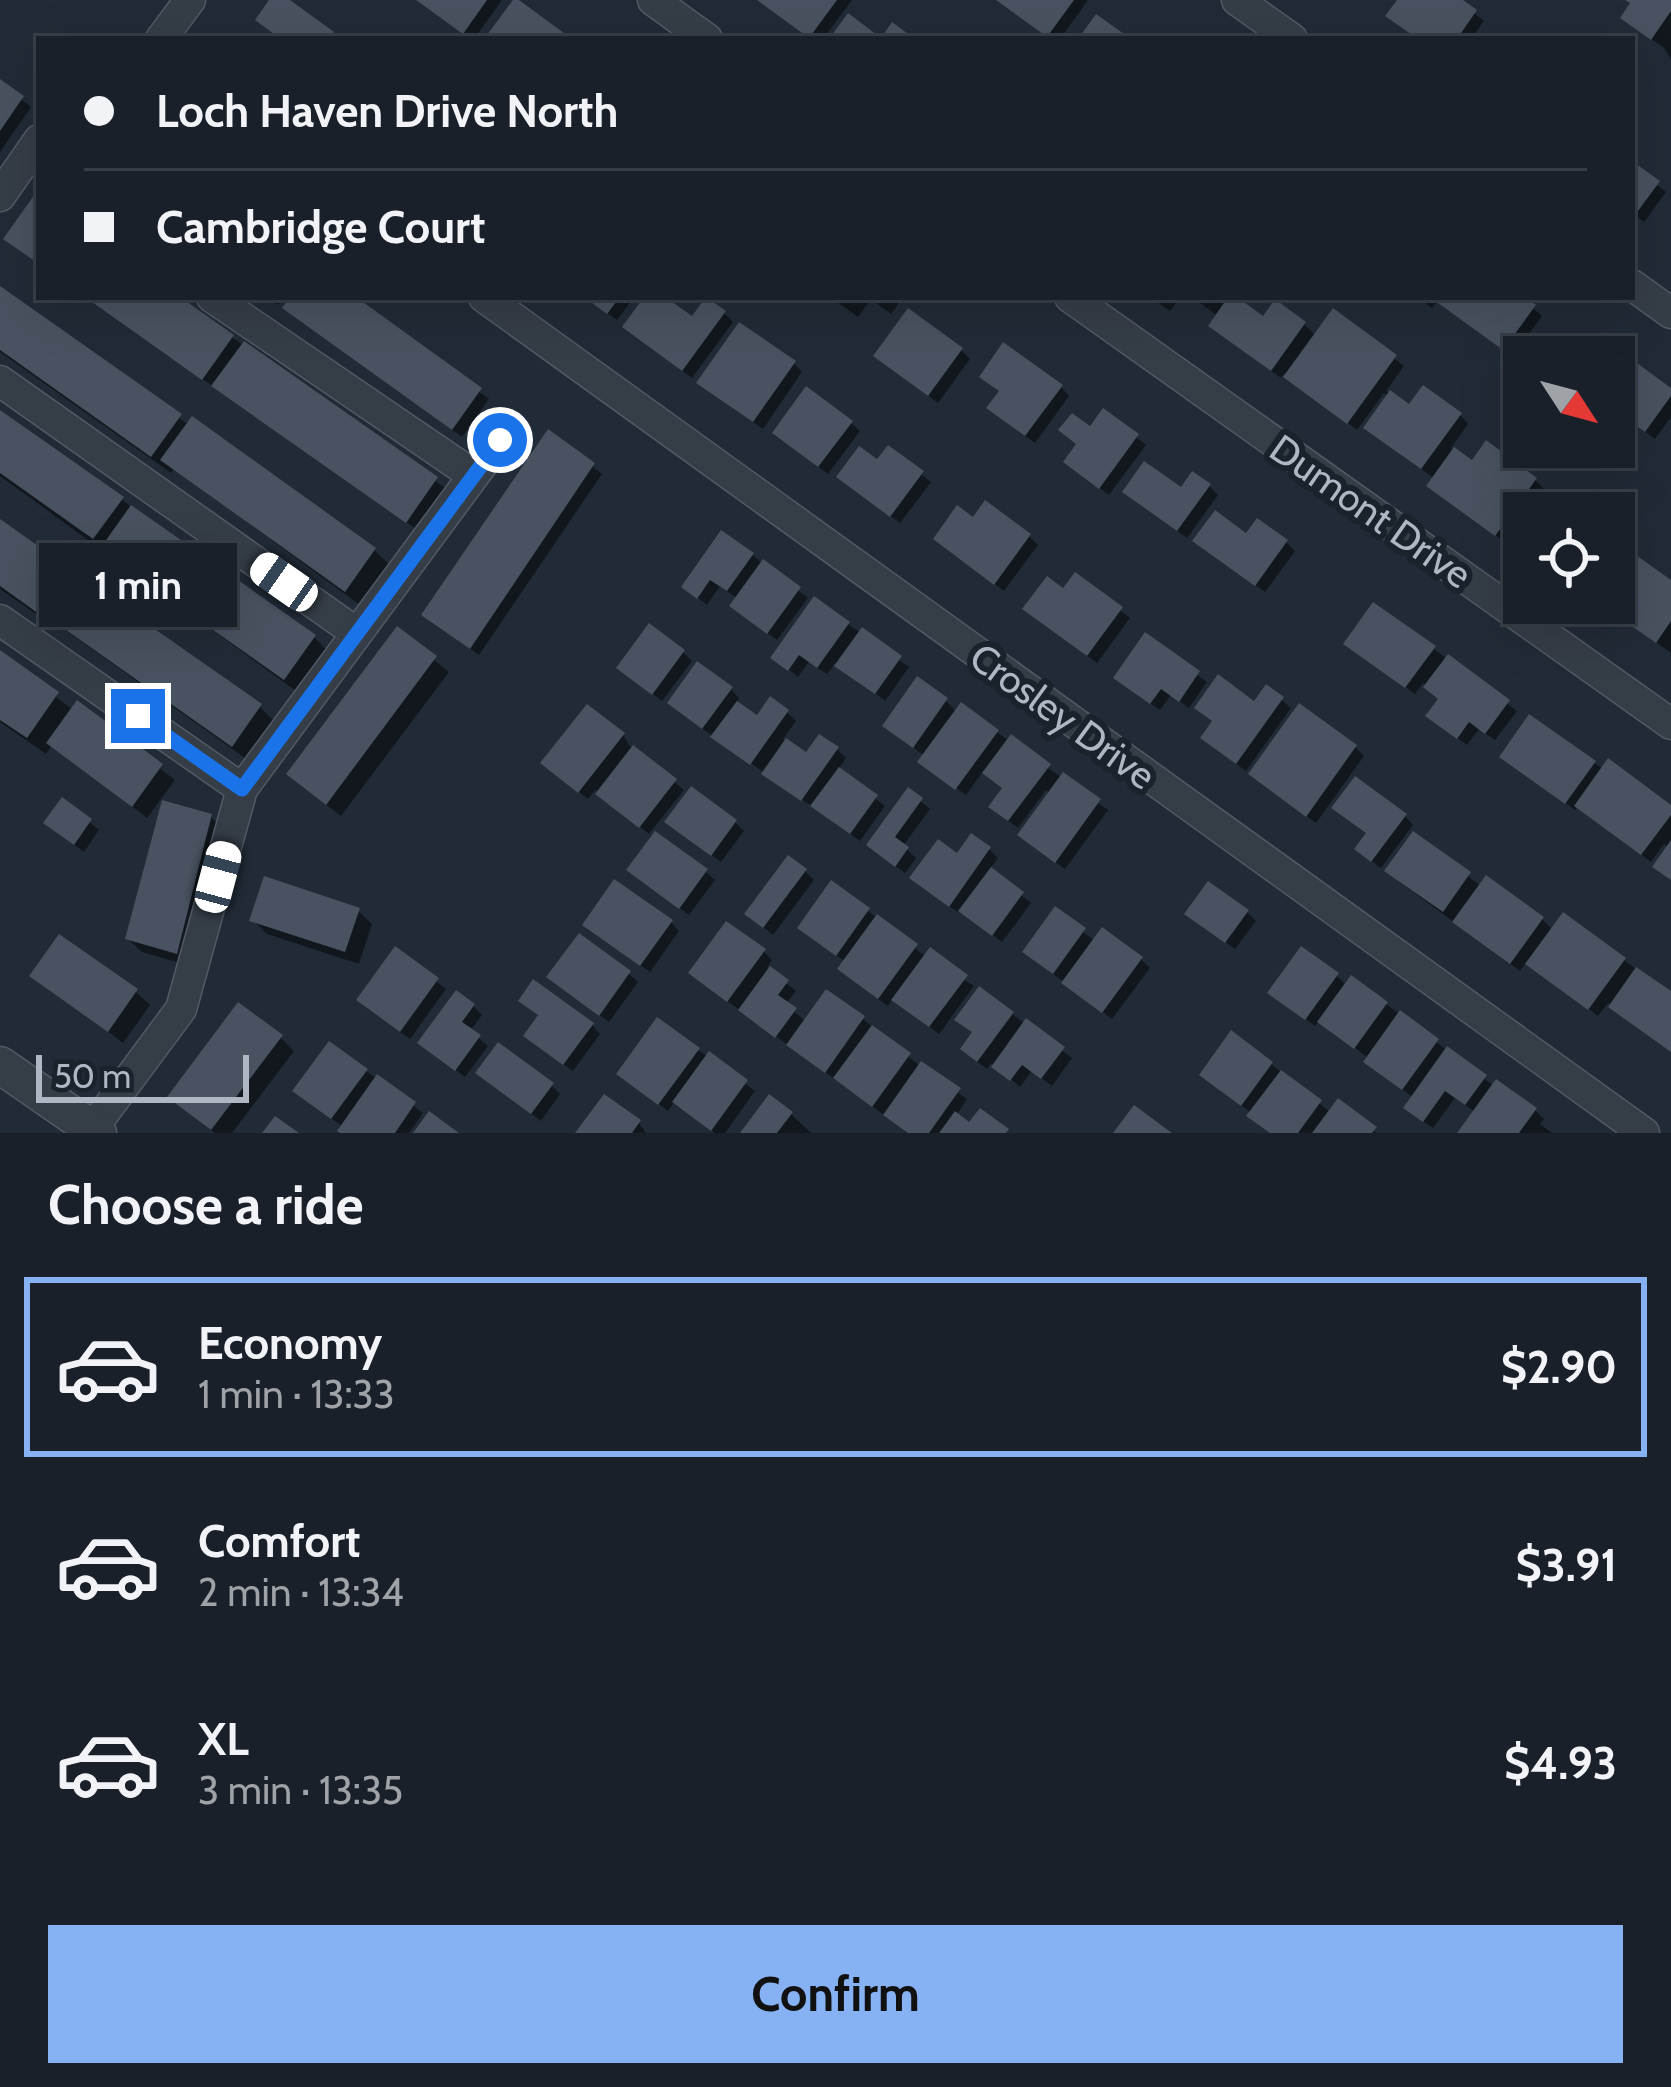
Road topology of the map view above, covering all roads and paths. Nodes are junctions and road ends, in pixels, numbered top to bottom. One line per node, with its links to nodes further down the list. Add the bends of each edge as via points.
1 (190, 0): 5 (street)
2 (652, 0): 6 (street)
3 (1238, 0): 4 (street)
4 (1281, 20)
5 (163, 36)
6 (703, 36)
7 (34, 157): 8 (street)
8 (0, 196)
9 (1635, 287): 13 (street)
10 (216, 300): 16 (street)
11 (488, 300): 23 (street, Crosley Drive)
12 (1074, 300): 19 (street, Dumont Drive)
13 (1671, 314)
14 (0, 382): 18 (street)
15 (500, 440): 16 (street)
16 (473, 475): 18 (street)
17 (0, 620): 20 (street)
18 (355, 632): 20 (street)
19 (1671, 724)
20 (242, 789): 22 (street, via 181,1010)
21 (0, 1065): 22 (street)
22 (95, 1131)
23 (1644, 1133)

